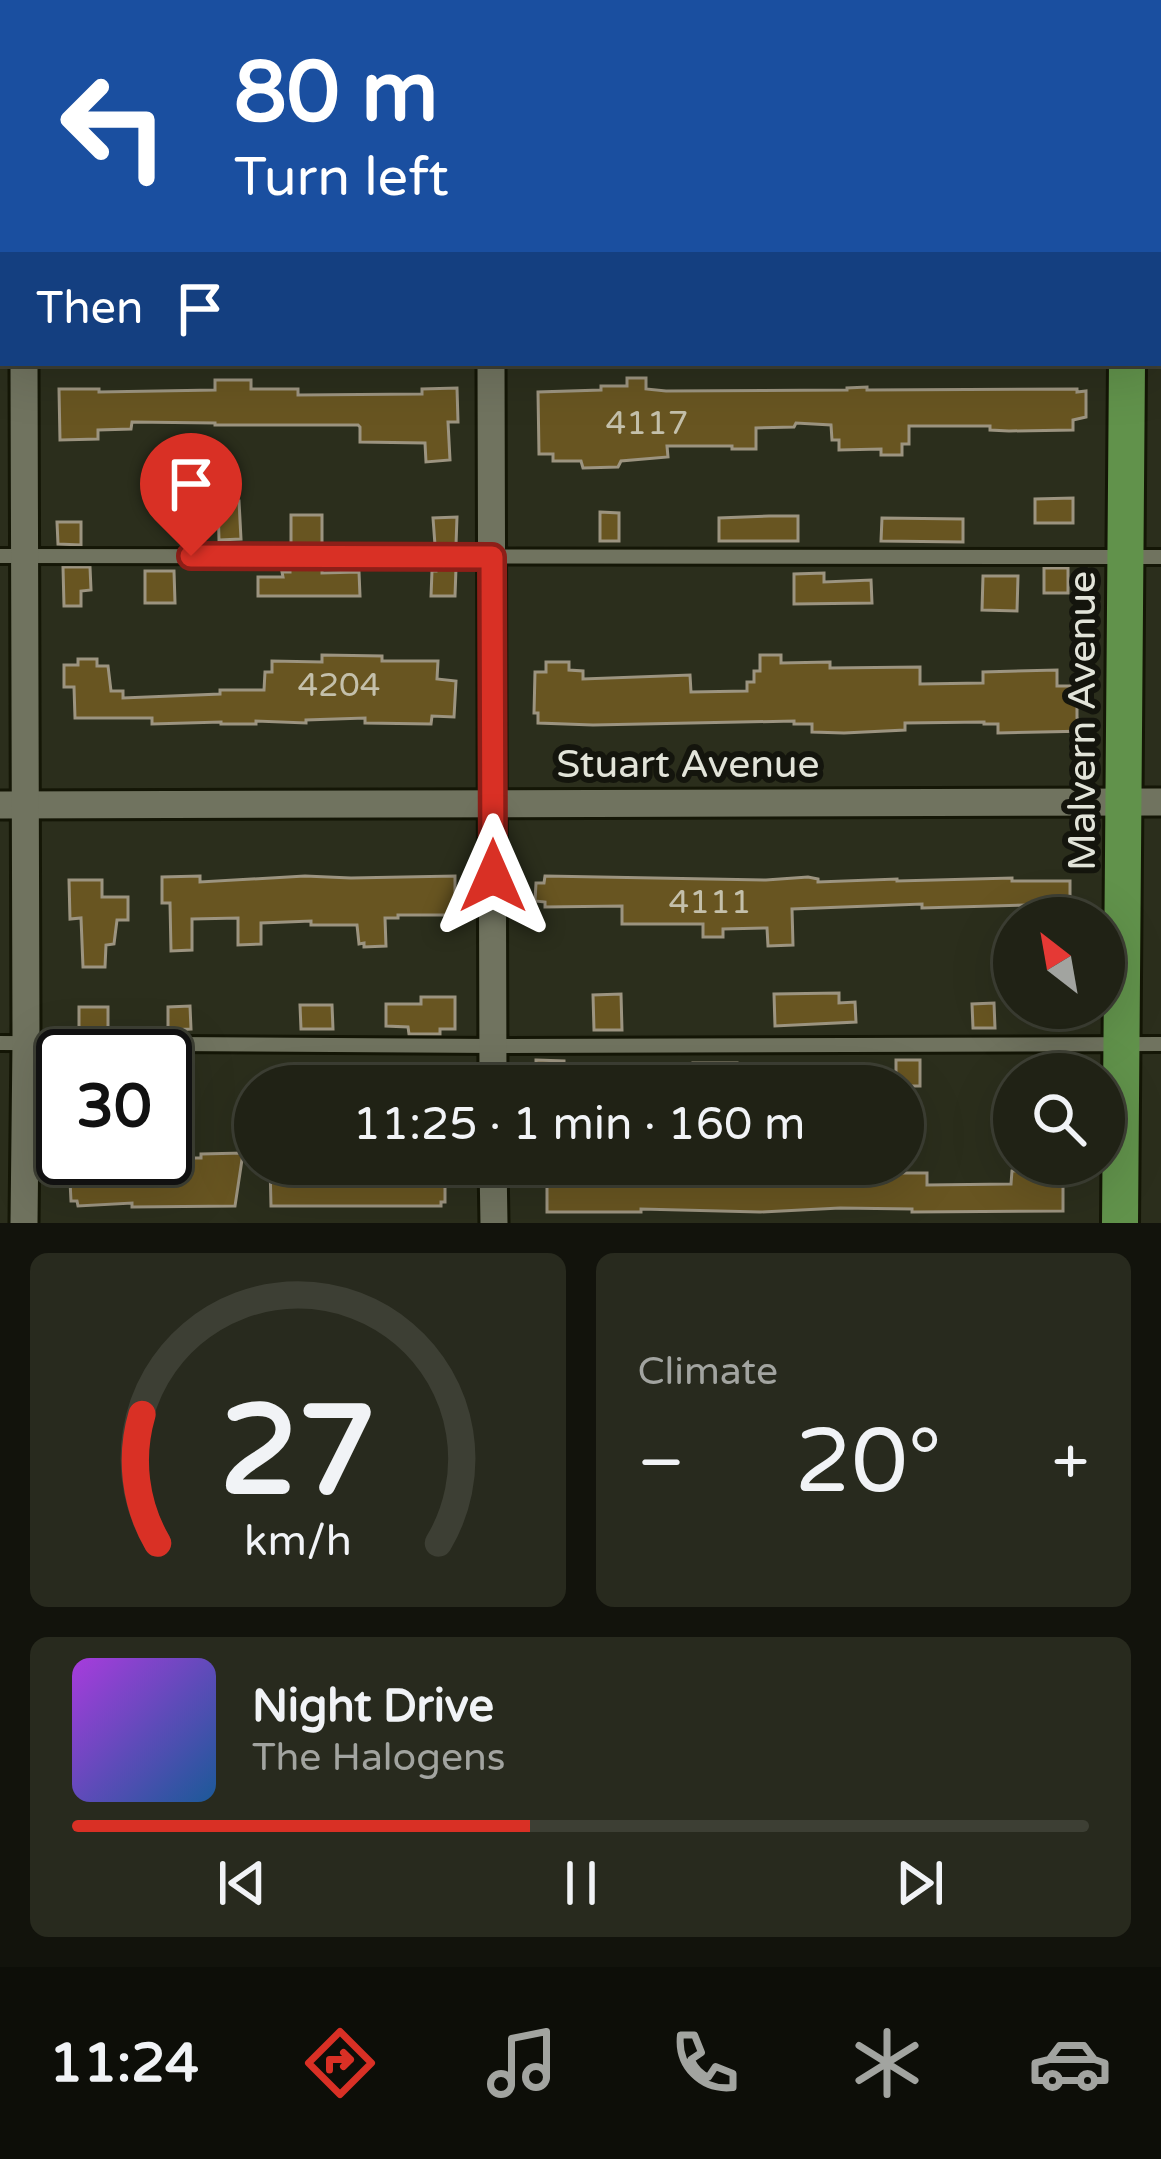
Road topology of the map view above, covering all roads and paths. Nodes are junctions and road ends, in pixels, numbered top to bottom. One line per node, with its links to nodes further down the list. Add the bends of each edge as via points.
1 (24, 366): 4 (street)
2 (491, 366): 5 (street)
3 (1126, 366): 6 (main road, Malvern Avenue)
4 (12, 556): 5 (lane); 10 (street)
5 (492, 557): 6 (lane); 9 (street)
6 (1143, 557): 7 (main road, Malvern Avenue)
7 (1124, 802): 8 (street, Stuart Avenue); 9 (street, Stuart Avenue); 12 (main road, Malvern Avenue)
8 (1161, 802)
9 (493, 803): 10 (street, Stuart Avenue); 14 (street)
10 (12, 805): 11 (street)
11 (13, 1043): 14 (lane); 17 (street)
12 (1121, 1044): 13 (lane); 14 (lane); 19 (main road, Malvern Avenue)
13 (1161, 1044)
14 (493, 1046): 15 (street)
15 (493, 1065)
16 (494, 1185): 18 (street)
17 (24, 1223)
18 (494, 1223)
19 (1120, 1223)

